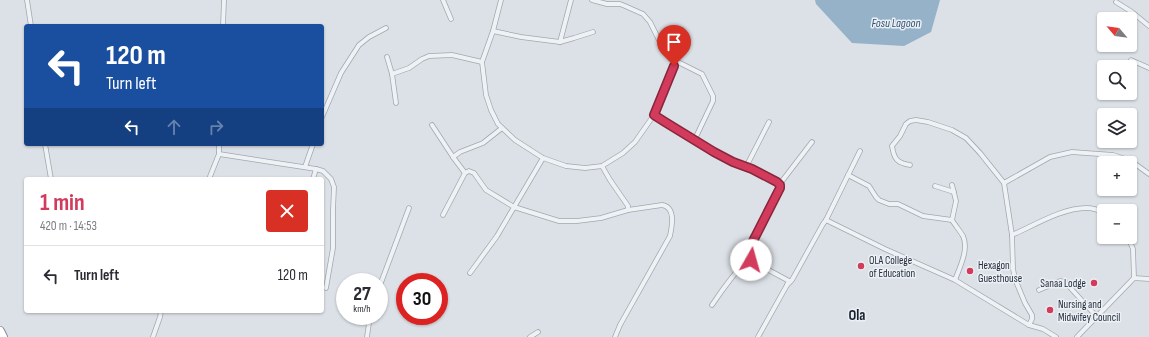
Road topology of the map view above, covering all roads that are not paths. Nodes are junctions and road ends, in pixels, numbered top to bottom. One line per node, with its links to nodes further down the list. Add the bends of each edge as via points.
1 (27, 0): 9 (street)
2 (224, 0): 10 (street)
3 (443, 0): 8 (street)
4 (501, 0): 13 (street)
5 (572, 0): 15 (street)
6 (592, 0): 17 (street, via 620,4 643,14 660,42 675,54)
7 (1116, 2): 11 (street)
8 (450, 18)
9 (31, 24)
10 (223, 24)
11 (1149, 26)
12 (386, 28): 23 (street, via 359,45 340,73)
13 (492, 31): 15 (street); 18 (street)
14 (593, 32): 15 (street)
15 (560, 42)
16 (387, 57): 21 (street)
17 (676, 61): 24 (street); 28 (street, via 702,74 713,96)
18 (482, 62): 21 (street, via 452,55 429,56 409,68); 27 (street, via 486,95 491,110)
19 (1137, 63): 20 (street)
20 (1149, 68)
21 (392, 74): 22 (street)
22 (396, 103)
23 (324, 112)
24 (654, 115): 28 (street); 37 (street, via 635,142)
25 (769, 122): 40 (street)
26 (432, 125): 35 (street)
27 (502, 128): 35 (street, via 483,143); 36 (street, via 515,140)
28 (694, 141): 40 (street)
29 (812, 142): 49 (street)
30 (45, 146): 45 (street)
31 (219, 146): 34 (street)
32 (312, 146): 39 (street)
33 (860, 151): 44 (street)
34 (218, 154): 39 (street); 46 (street)
35 (453, 157): 42 (street)
36 (543, 158): 37 (street, via 566,166); 53 (street)
37 (602, 166): 55 (street, via 628,206)
38 (910, 166): 48 (street, via 896,159 892,146 910,121 928,122 966,138)
39 (305, 167): 41 (street)
40 (746, 167): 49 (street)
41 (316, 169): 47 (street); 69 (street, via 323,171 331,179 334,187 333,248)
42 (465, 172): 53 (street, via 474,173 486,190); 57 (street)
43 (1149, 174): 48 (street, via 1131,161 1113,156 1072,152 1050,157)
44 (848, 175): 58 (street); 59 (street, via 869,186 879,200 898,204 922,216)
45 (51, 177)
46 (210, 177)
47 (314, 177)
48 (1004, 183): 60 (street)
49 (780, 185): 62 (street, via 751,245)
50 (952, 185): 52 (street)
51 (934, 186): 52 (street)
52 (954, 192): 59 (street, via 956,201)
53 (514, 207): 55 (street, via 559,220 577,221 601,218); 64 (street)
54 (409, 208): 63 (street)
55 (628, 210): 82 (street, via 667,206 672,216 672,228)
56 (1097, 210): 60 (street, via 1086,208 1069,211)
57 (443, 216)
58 (826, 220): 67 (street); 68 (street)
59 (952, 220): 67 (street, via 965,245)
60 (1012, 235): 75 (street, via 1013,269 1032,315)
61 (1131, 244): 65 (street)
62 (750, 257): 68 (street, via 752,261 789,281); 71 (street, via 728,280)
63 (385, 273)
64 (470, 273)
65 (1134, 278): 66 (street); 73 (street)
66 (1149, 279)
67 (955, 280): 75 (street)
68 (787, 285): 83 (street)
69 (326, 288)
70 (1039, 290): 73 (street, via 1060,281 1065,282)
71 (712, 305)
72 (161, 313): 79 (street)
73 (1097, 317): 85 (street)
74 (369, 325): 80 (street)
75 (1029, 325): 84 (street, via 1043,329)
76 (0, 331): 78 (highway)
77 (538, 332): 81 (street)
78 (3, 337)
79 (153, 337)
80 (367, 337)
81 (530, 337)
82 (615, 337)
83 (758, 337)
84 (1056, 337)
85 (1077, 337)

